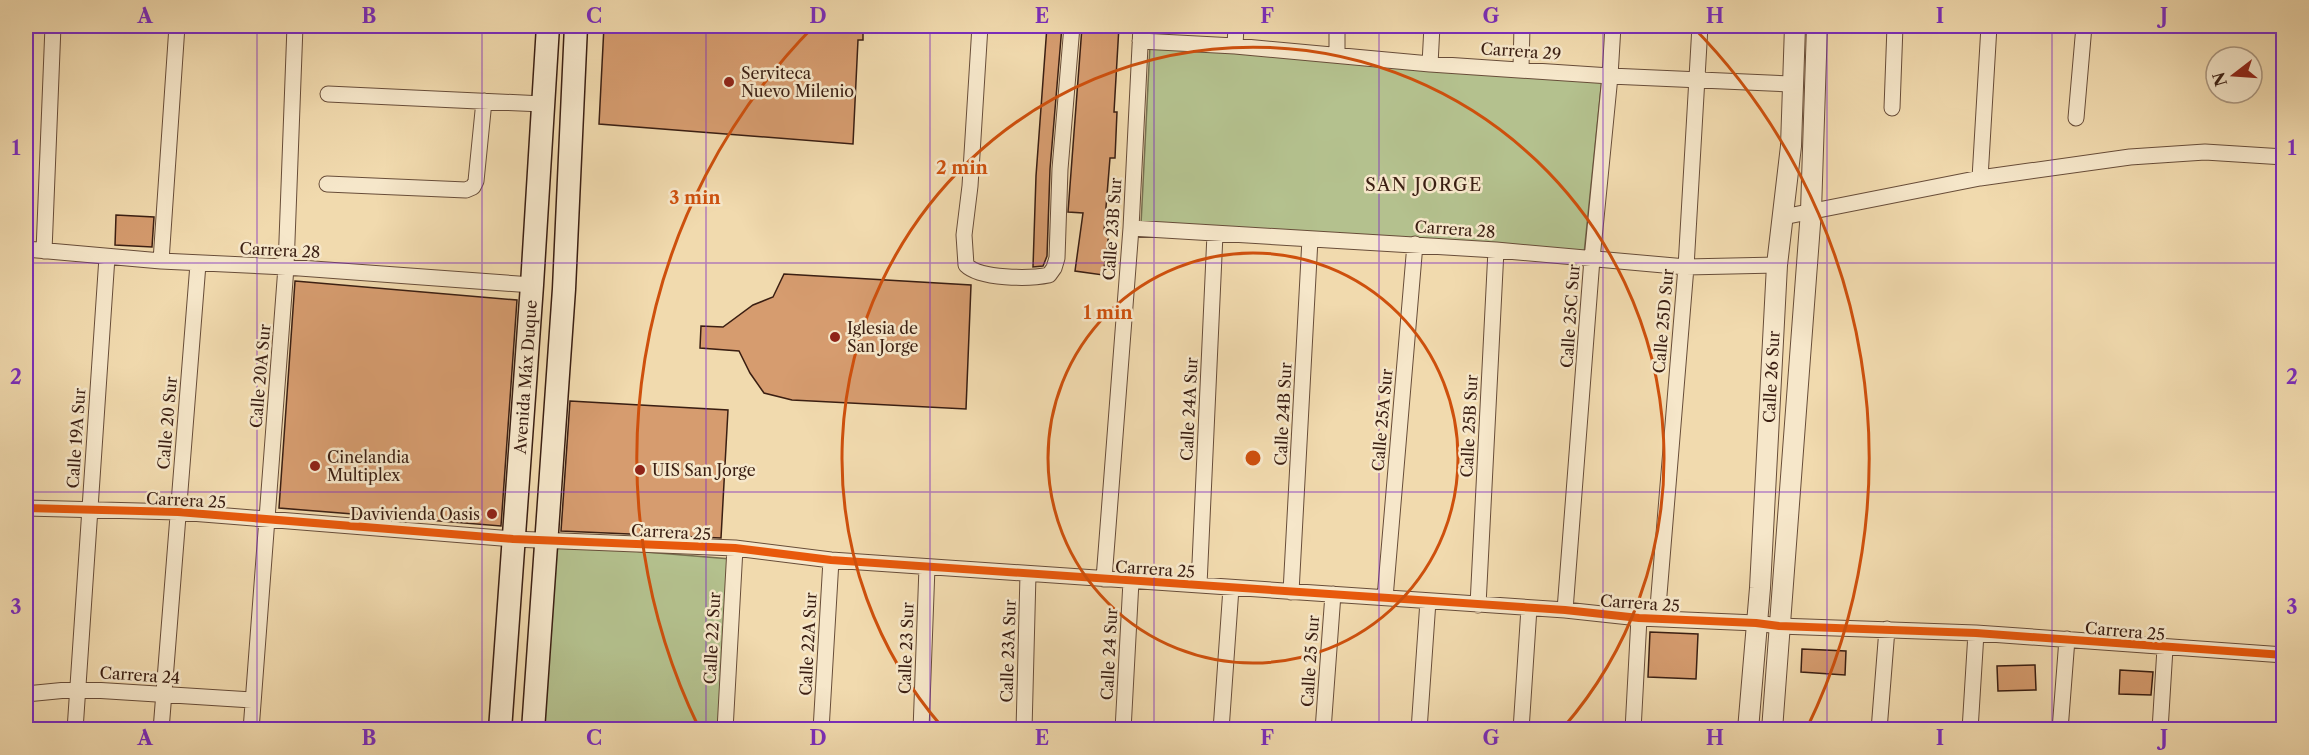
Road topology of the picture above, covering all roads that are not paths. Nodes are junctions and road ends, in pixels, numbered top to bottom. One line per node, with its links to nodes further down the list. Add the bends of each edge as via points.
1 (53, 26): 43 (street)
2 (177, 26): 46 (street)
3 (295, 26): 49 (street, Calle 20A Sur)
4 (548, 26): 29 (main road, Avenida Máx Duque)
5 (576, 26): 57 (main road, Avenida Máx Duque, via 564,289)
6 (980, 26): 7 (street, via 964,235 966,265 983,274 1037,277 1049,275 1057,258)
7 (1072, 26)
8 (1236, 26): 20 (street)
9 (1337, 26): 21 (street)
10 (1432, 26): 22 (street)
11 (1521, 26): 23 (street)
12 (1612, 26): 24 (street, Calle 25C Sur)
13 (1700, 26): 25 (street, Calle 25D Sur)
14 (1795, 26): 26 (street, Calle 26 Sur)
15 (1817, 26): 35 (street, Calle 26 Sur)
16 (1895, 26): 30 (street)
17 (1989, 26): 33 (street)
18 (2084, 26): 31 (street)
19 (1140, 33): 20 (street, Carrera 29); 37 (street, Calle 23B Sur)
20 (1235, 46): 21 (street, Carrera 29)
21 (1337, 54): 22 (street, Carrera 29)
22 (1430, 64): 23 (street, Carrera 29)
23 (1521, 68): 24 (street, Carrera 29)
24 (1610, 76): 25 (street, Carrera 29); 45 (street, Calle 25C Sur)
25 (1697, 80): 26 (street, Carrera 29); 50 (street, Calle 25D Sur)
26 (1792, 84): 36 (street, Calle 26 Sur, via 1791,146)
27 (328, 94): 28 (street)
28 (484, 101): 29 (street); 34 (street, via 473,187 466,190)
29 (543, 104): 51 (main road, Avenida Máx Duque)
30 (1892, 108)
31 (2076, 118)
32 (2283, 157): 33 (street, via 2205,152 2130,157)
33 (1980, 178): 35 (street)
34 (327, 184)
35 (1811, 211): 36 (street); 76 (street, Calle 26 Sur)
36 (1783, 217): 48 (street, Calle 26 Sur)
37 (1131, 228): 38 (street, Carrera 28); 62 (street, Calle 23B Sur)
38 (1215, 234): 39 (street, Carrera 28); 64 (street, Calle 24A Sur)
39 (1310, 239): 40 (street, Carrera 28); 66 (street, Calle 24B Sur)
40 (1415, 244): 42 (street, Carrera 28); 68 (street, Calle 25A Sur)
41 (26, 249): 43 (street, Carrera 28)
42 (1496, 250): 45 (street, Carrera 28); 70 (street, Calle 25B Sur)
43 (44, 251): 44 (street, Carrera 28)
44 (107, 257): 46 (street, Carrera 28); 53 (street, Calle 19A Sur)
45 (1592, 259): 50 (street, Carrera 28); 72 (street, Calle 25C Sur)
46 (161, 261): 47 (street, Carrera 28)
47 (198, 264): 49 (street, Carrera 28); 54 (street, Calle 20 Sur)
48 (1777, 265): 50 (street, Carrera 28); 75 (street, Calle 26 Sur)
49 (286, 267): 51 (street, Carrera 28); 55 (street, Calle 20A Sur)
50 (1686, 267): 74 (street, Calle 25D Sur)
51 (532, 285): 56 (main road, Avenida Máx Duque)
52 (26, 508): 53 (street, Carrera 25)
53 (90, 509): 54 (street, Carrera 25); 82 (street, Calle 19A Sur)
54 (178, 512): 55 (street, Carrera 25); 84 (street, Calle 20 Sur)
55 (266, 519): 56 (street, Carrera 25); 85 (street, Calle 20A Sur)
56 (513, 539): 57 (street, Carrera 25); 89 (main road, Avenida Máx Duque)
57 (545, 539): 58 (street, Carrera 25); 90 (main road, Avenida Máx Duque)
58 (735, 548): 59 (street, Carrera 25); 91 (street, Calle 22 Sur)
59 (831, 560): 60 (street, Carrera 25); 92 (street, Calle 22A Sur)
60 (927, 567): 61 (street, Carrera 25); 93 (street, Calle 23 Sur)
61 (1028, 574): 62 (street, Carrera 25); 94 (street, Calle 23A Sur)
62 (1104, 579): 63 (street, Carrera 25)
63 (1131, 581): 64 (street, Carrera 25); 95 (street, Calle 24 Sur)
64 (1199, 585): 65 (street, Carrera 25)
65 (1231, 588): 66 (street, Carrera 25); 96 (street)
66 (1291, 592): 67 (street, Carrera 25)
67 (1333, 594): 68 (street, Carrera 25); 97 (street, Calle 25 Sur)
68 (1385, 598): 69 (street, Carrera 25)
69 (1428, 601): 70 (street, Carrera 25); 98 (street)
70 (1478, 605): 71 (street, Carrera 25)
71 (1529, 608): 72 (street, Carrera 25); 99 (street)
72 (1565, 610): 73 (street, Carrera 25)
73 (1639, 618): 74 (street, Carrera 25); 100 (street)
74 (1657, 619): 75 (street, Carrera 25)
75 (1756, 623): 76 (street, Carrera 25); 101 (street, Calle 26 Sur)
76 (1779, 626): 77 (street, Carrera 25); 102 (street, Calle 26 Sur)
77 (1887, 629): 78 (street, Carrera 25); 103 (street)
78 (1976, 633): 79 (street, Carrera 25); 104 (street)
79 (2067, 639): 80 (street, Carrera 25); 105 (street)
80 (2165, 648): 81 (street, Carrera 25); 106 (street)
81 (2283, 655)
82 (77, 689): 83 (street, Carrera 24); 84 (street, Carrera 24); 86 (street, Calle 19A Sur)
83 (26, 694)
84 (163, 694): 85 (street, Carrera 24); 87 (street, Calle 20 Sur)
85 (252, 700): 88 (street, Calle 20A Sur)
86 (75, 729)
87 (161, 729)
88 (251, 729)
89 (500, 729)
90 (533, 729)
91 (725, 729)
92 (821, 729)
93 (921, 729)
94 (1023, 729)
95 (1123, 729)
96 (1221, 729)
97 (1323, 729)
98 (1419, 729)
99 (1521, 729)
100 (1633, 729)
101 (1748, 729)
102 (1772, 729)
103 (1879, 729)
104 (1970, 729)
105 (2061, 729)
106 (2160, 729)

